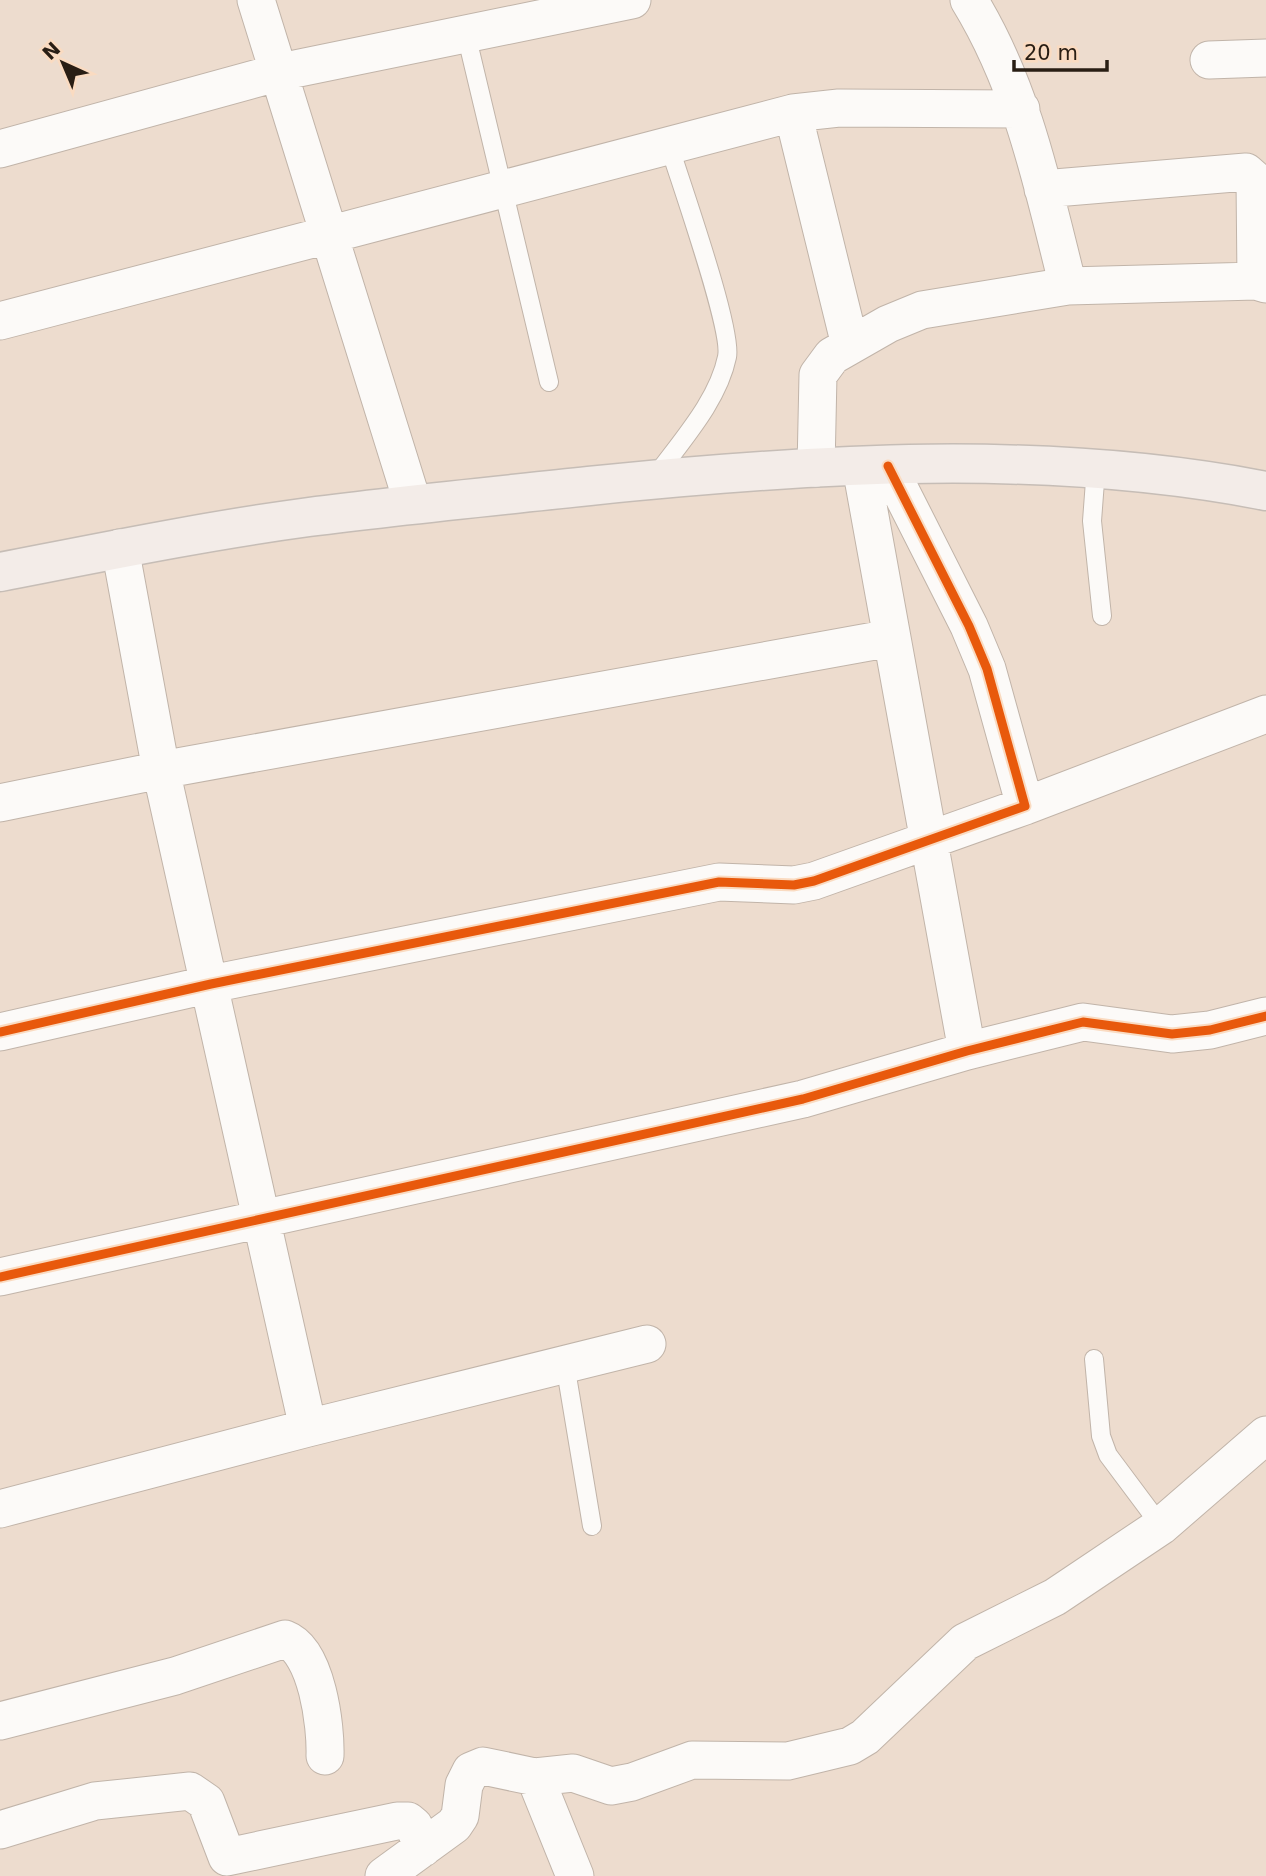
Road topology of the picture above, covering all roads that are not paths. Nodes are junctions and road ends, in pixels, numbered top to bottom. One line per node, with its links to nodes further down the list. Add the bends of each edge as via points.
1 (256, 0): 7 (street)
2 (632, 0): 4 (street)
3 (969, 0): 8 (street, via 996,46)
4 (466, 34): 7 (street); 12 (lane)
5 (1266, 58): 6 (street)
6 (1209, 60)
7 (280, 72): 11 (street); 15 (street)
8 (1021, 109): 9 (street, via 849,108); 13 (street)
9 (793, 113): 10 (street); 19 (street)
10 (669, 145): 12 (street); 24 (lane, via 728,355 699,415)
11 (0, 149)
12 (503, 188): 15 (street); 20 (lane)
13 (1043, 189): 14 (street, via 1246,172 1255,180); 17 (street)
14 (1260, 201): 16 (street)
15 (328, 233): 18 (street); 26 (street)
16 (1261, 282): 17 (street)
17 (1068, 286): 19 (street, via 922,310)
18 (0, 321)
19 (850, 345): 22 (street, via 832,356 818,375)
20 (549, 382)
21 (874, 466): 22 (highway); 23 (highway); 30 (street); 34 (street, via 969,626 987,669)
22 (816, 468): 24 (highway)
23 (1096, 468): 25 (highway, via 1204,479); 29 (lane, via 1092,521)
24 (653, 480): 26 (highway)
25 (1266, 491)
26 (413, 504): 27 (highway)
27 (120, 548): 28 (highway); 32 (street)
28 (0, 572)
29 (1102, 616)
30 (891, 638): 32 (street); 35 (street)
31 (1266, 715): 34 (street)
32 (162, 770): 33 (street); 36 (street)
33 (0, 803)
34 (1025, 806): 35 (street)
35 (927, 839): 36 (street, via 814,881 719,882); 39 (street)
36 (211, 984): 38 (street); 40 (street)
37 (1266, 1016): 39 (street, via 1172,1034 1083,1021)
38 (0, 1031)
39 (967, 1051): 40 (street, via 803,1099)
40 (261, 1219): 41 (street); 45 (street)
41 (0, 1277)
42 (647, 1344): 44 (street)
43 (1094, 1359): 49 (lane, via 1101,1436 1108,1455)
44 (565, 1364): 45 (street); 48 (lane)
45 (308, 1427): 47 (street)
46 (1266, 1435): 49 (street)
47 (0, 1509)
48 (592, 1526)
49 (1161, 1526): 52 (street, via 1055,1597 965,1642 850,1746 788,1761 692,1760 611,1786 563,1772)
50 (0, 1721): 51 (street, via 175,1676 285,1639 301,1651 316,1688 326,1731)
51 (325, 1756)
52 (536, 1777): 54 (street, via 483,1766 471,1771 460,1816); 57 (street)
53 (0, 1830): 55 (street, via 95,1801 190,1791 206,1802)
54 (423, 1848): 55 (street, via 414,1826 397,1821); 56 (street)
55 (231, 1867)
56 (384, 1876)
57 (575, 1876)

